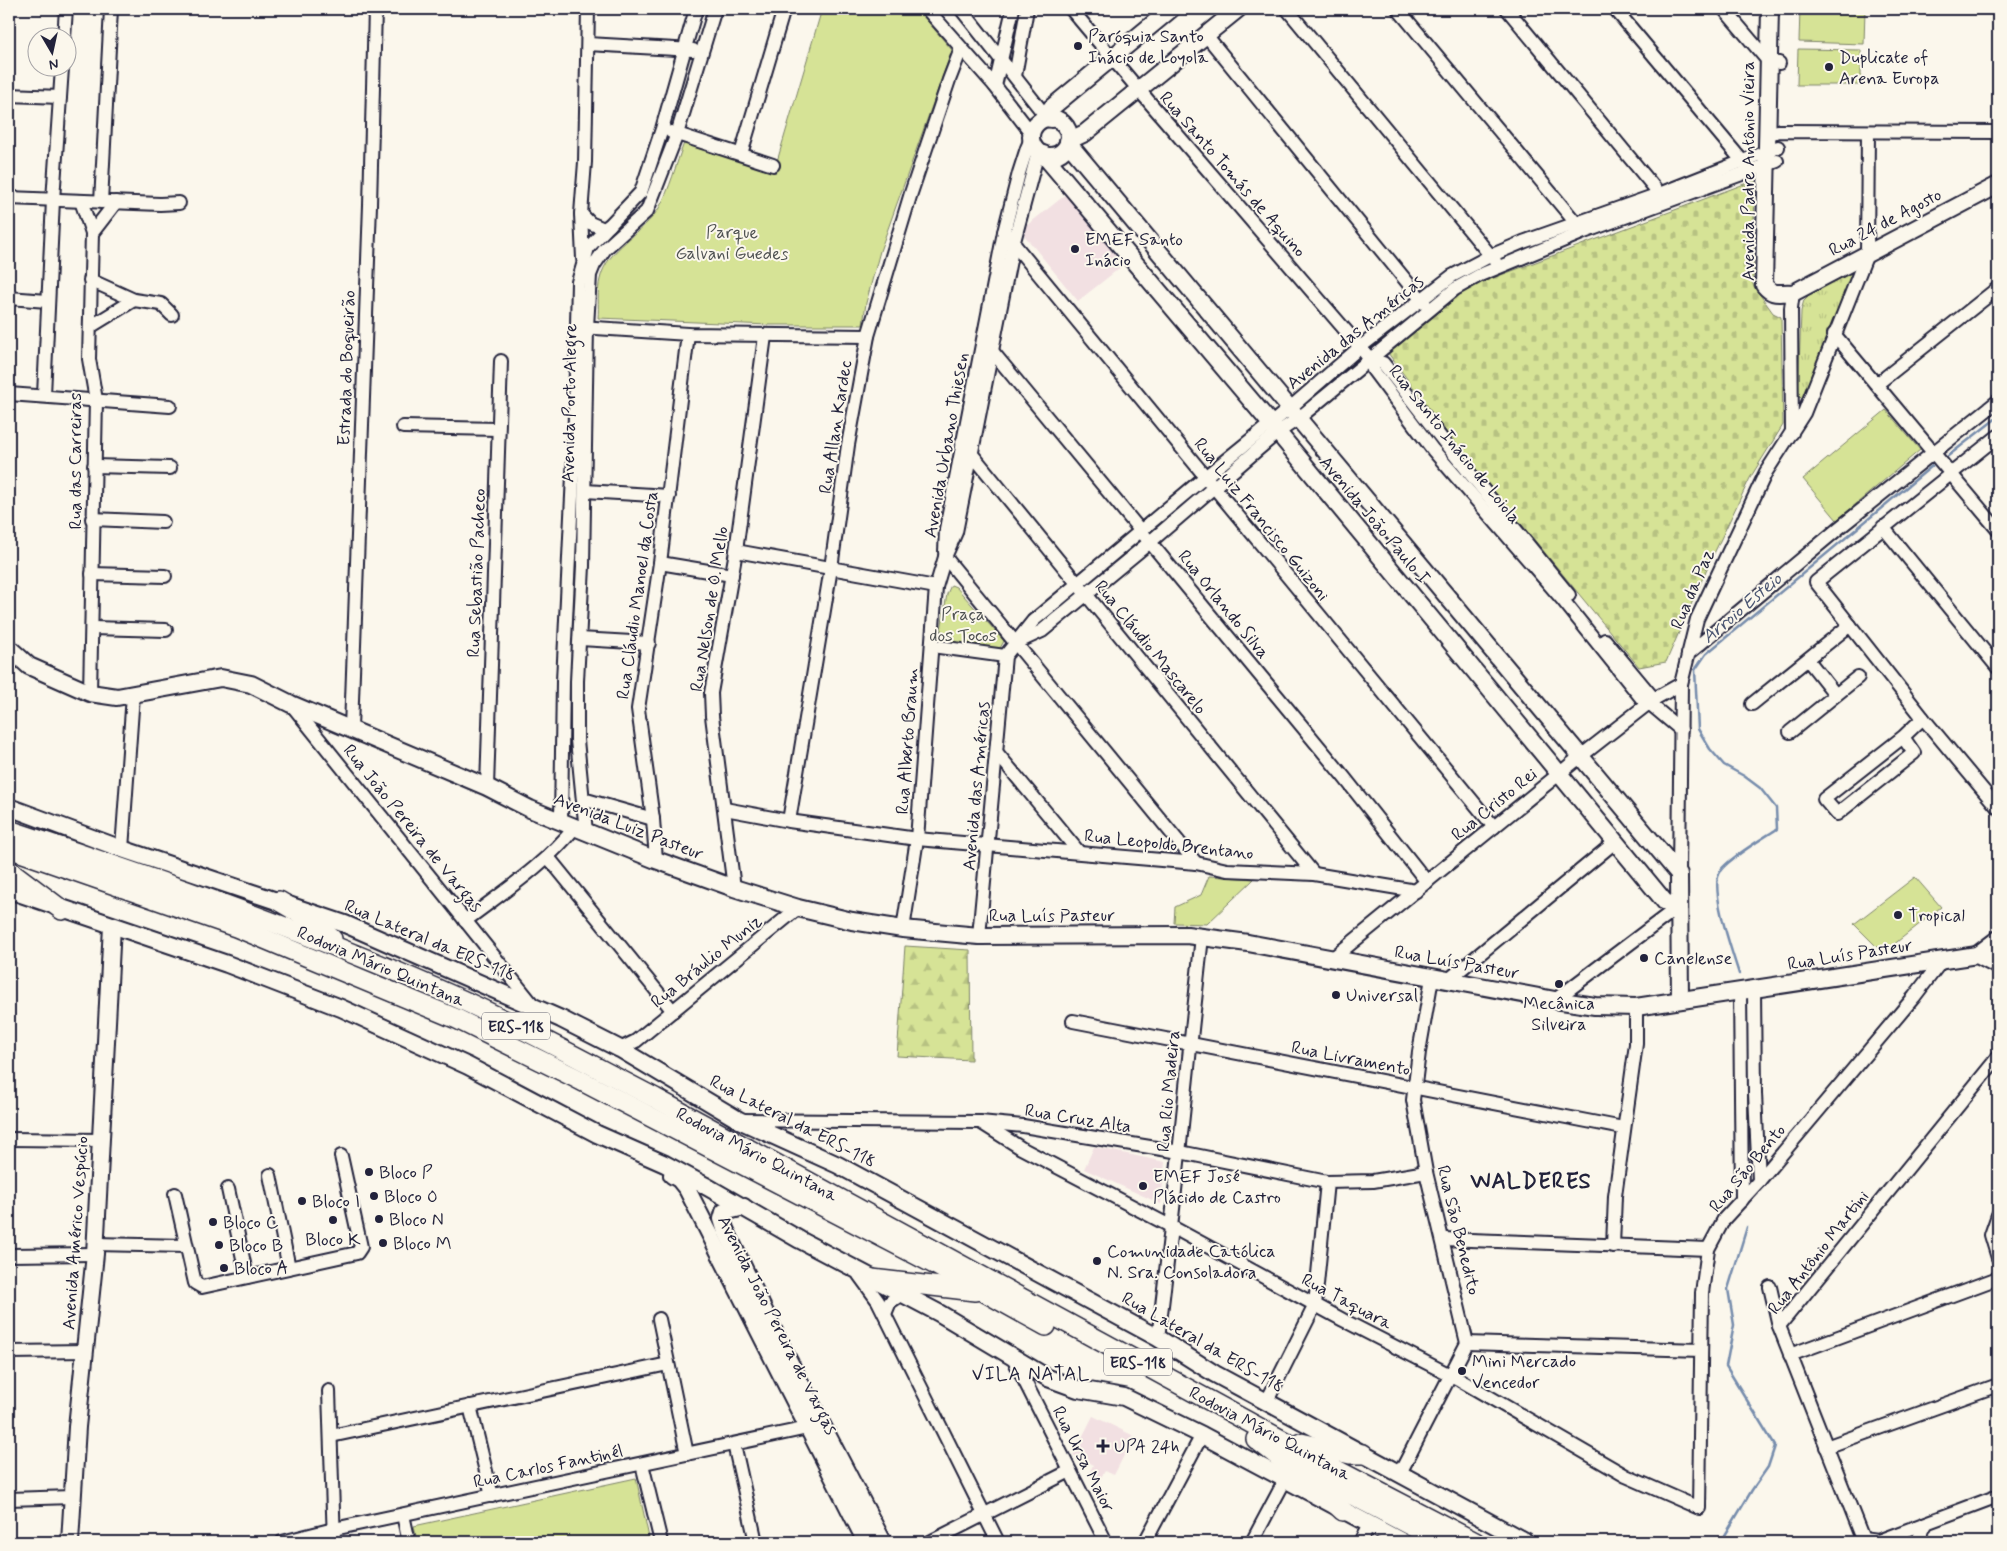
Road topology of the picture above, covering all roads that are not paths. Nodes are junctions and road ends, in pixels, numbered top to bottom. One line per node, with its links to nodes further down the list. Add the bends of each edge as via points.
1 (66, 9): 22 (street)
2 (111, 9): 54 (street)
3 (375, 9): 149 (street, Estrada do Boqueirão)
4 (588, 9): 24 (street)
5 (696, 9): 25 (street, Avenida Porto Alegre)
6 (715, 9): 27 (street, Avenida Porto Alegre)
7 (784, 9): 45 (street)
8 (927, 9): 26 (street, Avenida João Paulo I)
9 (961, 9): 29 (street)
10 (1013, 9): 29 (street)
11 (1027, 9): 31 (street)
12 (1071, 9): 28 (street, Rua Santo Tomás de Aquino)
13 (1171, 9): 28 (main road)
14 (1238, 9): 23 (main road)
15 (1287, 9): 64 (street)
16 (1398, 9): 59 (street)
17 (1507, 9): 51 (street)
18 (1616, 9): 47 (street)
19 (1724, 9): 30 (street)
20 (1770, 9): 30 (main road, Avenida Padre Antônio Vieira)
21 (1780, 9): 30 (main road, Avenida Padre Antônio Vieira)
22 (65, 28)
23 (1206, 35): 34 (main road); 72 (street)
24 (588, 44): 25 (street); 57 (street)
25 (684, 49): 27 (street); 38 (street, Avenida Porto Alegre)
26 (961, 49): 33 (street, Avenida João Paulo I); 81 (street, Rua Allan Kardec, via 911,193)
27 (703, 52): 42 (street, Avenida Porto Alegre)
28 (1113, 57): 34 (street, Rua Santo Tomás de Aquino); 37 (main road, via 1052,108)
29 (1001, 58): 31 (street); 33 (street)
30 (1774, 63): 41 (main road, Avenida Padre Antônio Vieira)
31 (1015, 76): 37 (street)
32 (61, 78): 36 (street)
33 (995, 86): 44 (street, Avenida João Paulo I)
34 (1139, 90): 43 (main road); 82 (street, Rua Santo Tomás de Aquino)
35 (9, 95): 36 (street)
36 (60, 97): 52 (street)
37 (1050, 119): 43 (main road, via 1062,122 1069,136); 44 (main road, via 1039,122)
38 (662, 129): 42 (street); 58 (street, Avenida Porto Alegre, via 641,192)
39 (1868, 132): 40 (street); 41 (street); 63 (street)
40 (1998, 132)
41 (1772, 133): 46 (main road, Avenida Padre Antônio Vieira)
42 (677, 134): 45 (street); 65 (street, Avenida Porto Alegre, via 647,211)
43 (1068, 142): 44 (main road, via 1066,148 1053,156); 92 (main road, Avenida João Paulo I)
44 (1036, 145): 60 (street, Avenida Urbano Thiesen, via 1027,148); 62 (street, Avenida Urbano Thiesen); 94 (main road, Avenida João Paulo I)
45 (742, 154): 48 (street)
46 (1772, 156): 47 (street, Avenida das Américas); 51 (street, Avenida das Américas); 69 (main road, Avenida Padre Antônio Vieira, via 1764,285 1770,291)
47 (1743, 162): 51 (street, Avenida das Américas)
48 (773, 165)
49 (1998, 185): 63 (main road, Rua 24 de Agosto)
50 (9, 198): 52 (street)
51 (1663, 198): 59 (street, Avenida das Américas)
52 (52, 200): 53 (street); 73 (street)
53 (81, 200): 54 (street); 61 (street, Rua das Carreiras)
54 (101, 202): 55 (street)
55 (116, 202): 56 (street); 61 (street)
56 (179, 203)
57 (581, 214): 58 (street, via 590,223 604,229); 65 (street)
58 (610, 224): 65 (street, Avenida Porto Alegre, via 588,248)
59 (1580, 227): 64 (street, Avenida das Américas); 66 (street, Avenida das Américas)
60 (1004, 232): 62 (street, Rua Luiz Francisco Guizoni); 98 (street, Avenida Urbano Thiesen)
61 (92, 233): 67 (street, Rua das Carreiras)
62 (1013, 245): 83 (street, Avenida Urbano Thiesen); 105 (street, Rua Luiz Francisco Guizoni)
63 (1867, 254): 69 (main road, Rua 24 de Agosto); 79 (street, Rua da Paz)
64 (1490, 256): 66 (street); 72 (street, Avenida das Américas, via 1452,276)
65 (589, 263): 77 (street, Avenida Porto Alegre)
66 (1500, 266): 74 (street, Avenida das Américas, via 1455,289)
67 (90, 280): 71 (street); 76 (street, Rua das Carreiras)
68 (1998, 288): 86 (street)
69 (1791, 293): 96 (street)
70 (9, 298): 73 (street)
71 (134, 300): 75 (street, via 161,304); 76 (street)
72 (1420, 300): 74 (street); 82 (street, Avenida das Américas)
73 (47, 301): 88 (street)
74 (1430, 310): 84 (street, Avenida das Américas)
75 (172, 315)
76 (90, 327): 89 (street, Rua das Carreiras, via 89,359)
77 (581, 327): 78 (street); 101 (street, Avenida Porto Alegre)
78 (688, 334): 80 (street); 107 (street, Rua Cláudio Manoel da Costa)
79 (1834, 334): 86 (street); 96 (street, Rua da Paz, via 1804,413)
80 (765, 336): 81 (street); 114 (street, Rua Nelson de O. Mello)
81 (868, 336): 119 (street, Rua Allan Kardec, via 848,445)
82 (1360, 348): 84 (street, Rua Santo Tomás de Aquino); 92 (street, Avenida das Américas)
83 (992, 352): 99 (street, Avenida Urbano Thiesen); 112 (street, Rua Orlando Silva)
84 (1371, 360): 92 (street, Avenida das Américas); 145 (street, Rua Santo Inácio de Loiola, via 1373,370 1433,450)
85 (501, 361): 95 (street, Rua Sebastião Pacheco)
86 (1876, 384): 100 (street)
87 (9, 394): 88 (street)
88 (44, 395): 89 (street)
89 (96, 400): 91 (street); 102 (street, Rua das Carreiras)
90 (1998, 401): 100 (street)
91 (170, 406)
92 (1295, 413): 94 (street, Avenida das Américas); 154 (main road, Avenida João Paulo I)
93 (403, 427): 95 (street)
94 (1274, 428): 105 (street, Avenida das Américas); 155 (main road, Avenida João Paulo I)
95 (498, 429): 156 (street, Rua Sebastião Pacheco)
96 (1792, 434): 134 (street, Rua da Paz, via 1766,472 1697,619)
97 (1998, 436): 104 (street)
98 (962, 442): 99 (street, Rua Cláudio Mascarelo); 115 (street, Avenida Urbano Thiesen, via 946,529)
99 (971, 454): 115 (street, Avenida Urbano Thiesen, via 956,532); 123 (street, Rua Cláudio Mascarelo)
100 (1935, 454): 104 (street); 134 (street, via 1839,528)
101 (580, 456): 106 (street, Avenida Porto Alegre); 118 (street, Avenida Porto Alegre)
102 (94, 466): 103 (street); 108 (street, Rua das Carreiras)
103 (170, 468)
104 (1950, 472): 110 (street); 111 (street)
105 (1209, 482): 112 (street, Avenida das Américas); 113 (street, Avenida das Américas); 164 (street, Rua Luiz Francisco Guizoni)
106 (585, 492): 107 (street); 117 (street, Avenida Porto Alegre)
107 (669, 496): 116 (street, Rua Cláudio Manoel da Costa)
108 (92, 519): 109 (street); 120 (street, Rua das Carreiras)
109 (163, 522)
110 (1883, 527): 126 (street, via 1816,582); 137 (street)
111 (1998, 530)
112 (1141, 531): 113 (street, Rua Orlando Silva); 123 (street, Avenida das Américas)
113 (1150, 542): 125 (street, Avenida das Américas); 178 (street, Rua Orlando Silva)
114 (736, 551): 119 (street); 121 (street, Rua Nelson de O. Mello)
115 (945, 557): 124 (street, Rua Alberto Braum); 131 (street)
116 (660, 563): 121 (street); 130 (street, Rua Cláudio Manoel da Costa)
117 (583, 566): 118 (street); 129 (street, Avenida Porto Alegre)
118 (568, 568): 139 (street, Avenida Porto Alegre)
119 (831, 568): 124 (street); 162 (street, Rua Allan Kardec)
120 (92, 574): 122 (street); 127 (street, Rua das Carreiras)
121 (732, 574): 160 (street, Rua Nelson de O. Mello, via 711,693)
122 (165, 576)
123 (1078, 584): 125 (street, Rua Cláudio Mascarelo); 131 (street, Avenida das Américas, via 1034,620)
124 (936, 587): 132 (street, Rua Alberto Braum)
125 (1087, 595): 131 (street, Avenida das Américas, via 1042,631); 176 (street, Rua Cláudio Mascarelo)
126 (1850, 625): 136 (street); 148 (street)
127 (92, 628): 128 (street); 142 (street, Rua das Carreiras)
128 (166, 630)
129 (580, 640): 130 (street); 140 (street, Avenida Porto Alegre)
130 (649, 643): 161 (street, Rua Cláudio Manoel da Costa, via 638,709)
131 (1016, 643): 135 (street, Avenida das Américas); 174 (street)
132 (932, 646): 135 (street); 166 (street, Rua Alberto Braum)
133 (9, 648): 142 (main road, via 29,666)
134 (1688, 654): 141 (street, Rua da Paz)
135 (1005, 656): 153 (street, Avenida das Américas)
136 (1808, 660): 143 (street); 147 (street)
137 (1998, 668)
138 (1858, 677): 143 (street)
139 (563, 681): 140 (street); 163 (street, Avenida Porto Alegre)
140 (577, 681): 157 (street, Avenida Porto Alegre, via 577,740)
141 (1682, 684): 145 (street, Rua Cristo Rei); 150 (street, Rua da Paz)
142 (90, 693): 144 (main road, via 117,697)
143 (1835, 694): 151 (street)
144 (133, 695): 146 (main road, via 221,678 259,687); 170 (street)
145 (1650, 702): 150 (street, Rua Santo Inácio de Loiola); 154 (street, Rua Cristo Rei)
146 (291, 704): 149 (main road); 186 (street, Rua João Pereira de Vargas)
147 (1752, 704)
148 (1923, 718): 152 (street); 159 (street)
149 (351, 728): 156 (main road, Avenida Luiz Pasteur)
150 (1681, 730): 177 (street, Rua da Paz)
151 (1790, 732)
152 (1903, 737): 152 (street, via 1914,753 1836,814 1824,799)
153 (997, 753): 168 (street, Avenida das Américas); 171 (street)
154 (1581, 756): 155 (street, Rua Cristo Rei); 177 (main road, Avenida João Paulo I)
155 (1559, 773): 164 (street, Rua Cristo Rei); 167 (main road, Avenida João Paulo I)
156 (487, 787): 163 (main road, Avenida Luiz Pasteur)
157 (583, 800): 161 (street); 163 (street, Avenida Porto Alegre)
158 (9, 808): 170 (main road, Rua Lateral da ERS-118)
159 (1998, 808)
160 (725, 809): 162 (street, Rua Leopoldo Brentano); 179 (street, Rua Nelson de O. Mello)
161 (653, 819): 173 (street, Rua Cláudio Manoel da Costa)
162 (789, 821): 166 (street, Rua Leopoldo Brentano)
163 (574, 827): 172 (street); 173 (main road, Avenida Luiz Pasteur)
164 (1494, 827): 178 (street, Rua Cristo Rei)
165 (9, 830): 192 (highway, Rodovia Mário Quintana / ERS-118, via 209,898)
166 (917, 839): 168 (street, Rua Leopoldo Brentano); 188 (street, Rua Alberto Braum)
167 (1615, 842): 183 (main road, Avenida João Paulo I, via 1665,902); 198 (street)
168 (988, 846): 171 (street, Rua Leopoldo Brentano); 189 (street, Avenida das Américas)
169 (9, 848): 252 (highway, Rodovia Mário Quintana / ERS-118, via 236,927 430,1007 574,1077)
170 (122, 849): 182 (main road, Rua Lateral da ERS-118)
171 (1078, 851): 174 (street, Rua Leopoldo Brentano)
172 (548, 857): 186 (street); 205 (street)
173 (656, 860): 179 (main road, Avenida Luiz Pasteur)
174 (1196, 863): 176 (street, Rua Leopoldo Brentano, via 1227,870)
175 (9, 870): 185 (highway)
176 (1314, 874): 181 (street, Rua Leopoldo Brentano)
177 (1679, 874): 183 (main road, Rua da Paz)
178 (1427, 882): 181 (street, Rua Cristo Rei)
179 (734, 888): 184 (main road, Avenida Luiz Pasteur)
180 (9, 890): 185 (main road)
181 (1416, 891): 194 (street, Rua Cristo Rei)
182 (279, 901): 192 (highway, via 308,918); 199 (main road, Rua Lateral da ERS-118, via 345,924)
183 (1678, 907): 201 (street); 202 (main road, Rua da Paz)
184 (798, 908): 188 (main road, Avenida Luiz Pasteur); 205 (street, Rua Bráulio Muniz)
185 (62, 910): 187 (main road)
186 (465, 922): 197 (street, Rua João Pereira de Vargas)
187 (112, 926): 222 (main road, Avenida Américo Vespúcio); 223 (main road, via 227,964 341,1008 468,1066)
188 (903, 929): 189 (main road, Rua Luís Pasteur)
189 (979, 936): 190 (main road, Rua Luís Pasteur)
190 (1202, 937): 194 (main road, Rua Luís Pasteur); 208 (street, Rua Rio Madeira)
191 (1998, 939): 193 (main road)
192 (344, 949): 278 (highway, Rodovia Mário Quintana / ERS-118, via 464,1001 567,1051)
193 (1977, 955): 195 (main road, Rua Luís Pasteur); 196 (main road)
194 (1333, 958): 198 (main road, Rua Luís Pasteur)
195 (1943, 959): 200 (main road, Rua Luís Pasteur); 229 (street, Rua São Bento)
196 (1998, 966)
197 (507, 973): 199 (street); 203 (street, Rua João Pereira de Vargas)
198 (1440, 980): 201 (main road, Rua Luís Pasteur); 212 (street, Rua São Benedito)
199 (493, 989): 203 (main road, Rua Lateral da ERS-118)
200 (1747, 990): 202 (main road, Rua Luís Pasteur); 213 (street); 214 (street)
201 (1555, 1000): 204 (main road, Rua Luís Pasteur, via 1595,1006)
202 (1680, 1000): 204 (main road, Rua Luís Pasteur)
203 (534, 1006): 209 (main road, Rua Lateral da ERS-118)
204 (1636, 1007): 219 (street, via 1636,1044)
205 (673, 1011): 207 (street, Rua Bráulio Muniz)
206 (1073, 1021): 208 (street, Rua Livramento)
207 (636, 1041): 209 (street, Rua Bráulio Muniz); 211 (street)
208 (1190, 1045): 212 (street, Rua Livramento); 225 (street, Rua Rio Madeira)
209 (620, 1049): 211 (main road, Rua Lateral da ERS-118)
210 (1998, 1057): 257 (street, Rua Antônio Martini)
211 (637, 1058): 216 (main road, Rua Lateral da ERS-118)
212 (1414, 1088): 219 (street, Rua Livramento); 227 (street, Rua São Benedito, via 1413,1100)
213 (1741, 1093): 214 (street); 233 (street)
214 (1756, 1093): 229 (street)
215 (780, 1119): 216 (street, Rua Cruz Alta); 217 (street, Rua Cruz Alta); 220 (street)
216 (739, 1120): 220 (main road, Rua Lateral da ERS-118)
217 (980, 1122): 218 (street, Rua Cruz Alta); 224 (street, Rua Taquara)
218 (1023, 1126): 224 (street); 225 (street, Rua Cruz Alta)
219 (1624, 1128): 241 (street, via 1615,1196)
220 (772, 1135): 258 (main road, Rua Lateral da ERS-118, via 838,1165)
221 (9, 1139): 222 (street)
222 (102, 1140): 242 (main road, Avenida Américo Vespúcio)
223 (630, 1148): 234 (main road); 237 (main road, Avenida João Pereira de Vargas, via 679,1179)
224 (1021, 1148): 238 (street, Rua Taquara)
225 (1180, 1152): 230 (street, Rua Cruz Alta); 238 (street, Rua Rio Madeira)
226 (341, 1156): 246 (street, via 362,1247 357,1253)
227 (1426, 1172): 230 (street, Rua Cruz Alta, via 1373,1181); 239 (street, Rua São Benedito)
228 (270, 1175): 246 (street)
229 (1760, 1180): 233 (street, Rua São Bento)
230 (1327, 1182): 254 (street)
231 (228, 1189): 248 (street)
232 (176, 1194): 240 (street)
233 (1742, 1200): 243 (street, Rua São Bento, via 1724,1219)
234 (744, 1207): 236 (main road, Avenida João Pereira de Vargas, via 724,1212); 247 (main road)
235 (1998, 1215): 245 (street, via 1990,1235)
236 (722, 1216): 237 (main road, via 712,1213); 260 (main road, Avenida João Pereira de Vargas, via 722,1223)
237 (703, 1222): 260 (main road, Avenida João Pereira de Vargas)
238 (1172, 1227): 254 (street, Rua Taquara); 258 (street, Rua Rio Madeira)
239 (1443, 1239): 241 (street); 259 (street, Rua São Benedito)
240 (186, 1246): 242 (street); 248 (street, via 198,1285 202,1287)
241 (1613, 1246): 243 (street)
242 (95, 1249): 244 (street); 262 (main road, Avenida Américo Vespúcio)
243 (1708, 1249): 261 (street, Rua São Bento, via 1702,1293)
244 (9, 1255)
245 (1998, 1258)
246 (289, 1268): 248 (street)
247 (852, 1268): 250 (main road); 255 (street, via 871,1290)
248 (246, 1277)
249 (1998, 1278): 264 (street)
250 (872, 1279): 252 (highway); 253 (main road)
251 (1770, 1287): 257 (street)
252 (984, 1292): 277 (highway, Rodovia Mário Quintana / ERS-118)
253 (902, 1294): 255 (street, via 890,1302); 265 (main road)
254 (1315, 1305): 267 (street, Rua Taquara); 272 (street)
255 (885, 1314): 294 (street)
256 (659, 1319): 266 (street)
257 (1779, 1326): 264 (street, Rua Antônio Martini)
258 (1158, 1338): 272 (main road, Rua Lateral da ERS-118)
259 (1467, 1343): 261 (street); 267 (street)
260 (773, 1345): 274 (main road, Avenida João Pereira de Vargas)
261 (1701, 1350): 291 (street, Rua São Bento)
262 (86, 1351): 263 (street); 289 (main road, Avenida Américo Vespúcio)
263 (9, 1352)
264 (1790, 1355): 280 (street, Rua Antônio Martini)
265 (1013, 1358): 268 (main road); 271 (street, Rua Ursa Maior)
266 (668, 1364): 273 (street); 281 (street)
267 (1450, 1375): 285 (street); 291 (street, Rua Taquara, via 1626,1476)
268 (1048, 1378): 271 (street, Rua Ursa Maior); 275 (main road, via 1078,1389 1124,1397)
269 (1998, 1385): 280 (street)
270 (329, 1391): 276 (street)
271 (1031, 1392): 284 (street, Rua Ursa Maior)
272 (1266, 1403): 282 (main road, Rua Lateral da ERS-118)
273 (470, 1406): 276 (street); 287 (street)
274 (816, 1427): 279 (street, Rua Carlos Fantinél); 304 (main road, Avenida João Pereira de Vargas); 305 (main road, Avenida João Pereira de Vargas)
275 (1202, 1435): 286 (main road); 309 (street)
276 (330, 1436): 297 (street)
277 (1256, 1438): 292 (highway); 313 (highway, Rodovia Mário Quintana / ERS-118, via 1339,1488)
278 (1282, 1440): 282 (highway); 314 (highway, Rodovia Mário Quintana / ERS-118)
279 (734, 1444): 281 (street, Rua Carlos Fantinél); 303 (street)
280 (1826, 1447): 298 (street, Rua Antônio Martini, via 1863,1538)
281 (687, 1454): 283 (street, Rua Carlos Fantinél)
282 (1364, 1454): 285 (main road, Rua Lateral da ERS-118)
283 (642, 1464): 287 (street, Rua Carlos Fantinél); 302 (street)
284 (1070, 1471): 294 (street); 308 (street, Rua Ursa Maior)
285 (1399, 1475): 315 (main road, Rua Lateral da ERS-118)
286 (1285, 1480): 292 (main road); 310 (street)
287 (492, 1496): 293 (street, Rua Carlos Fantinél)
288 (1998, 1496): 295 (street)
289 (72, 1497): 290 (street); 299 (main road, Avenida Américo Vespúcio)
290 (9, 1499)
291 (1699, 1508)
292 (1343, 1511): 296 (main road)
293 (403, 1514): 297 (street, Rua Carlos Fantinél); 301 (street)
294 (984, 1514): 306 (street); 307 (street)
295 (1926, 1524): 298 (street); 316 (street)
296 (1369, 1525): 311 (street); 312 (main road)
297 (334, 1536): 300 (street, Rua Carlos Fantinél)
298 (1878, 1541)
299 (70, 1542)
300 (282, 1542)
301 (409, 1542)
302 (661, 1542)
303 (756, 1542)
304 (866, 1542)
305 (882, 1542)
306 (930, 1542)
307 (998, 1542)
308 (1106, 1542)
309 (1145, 1542)
310 (1252, 1542)
311 (1360, 1542)
312 (1403, 1542)
313 (1442, 1542)
314 (1475, 1542)
315 (1526, 1542)
316 (1917, 1542)

